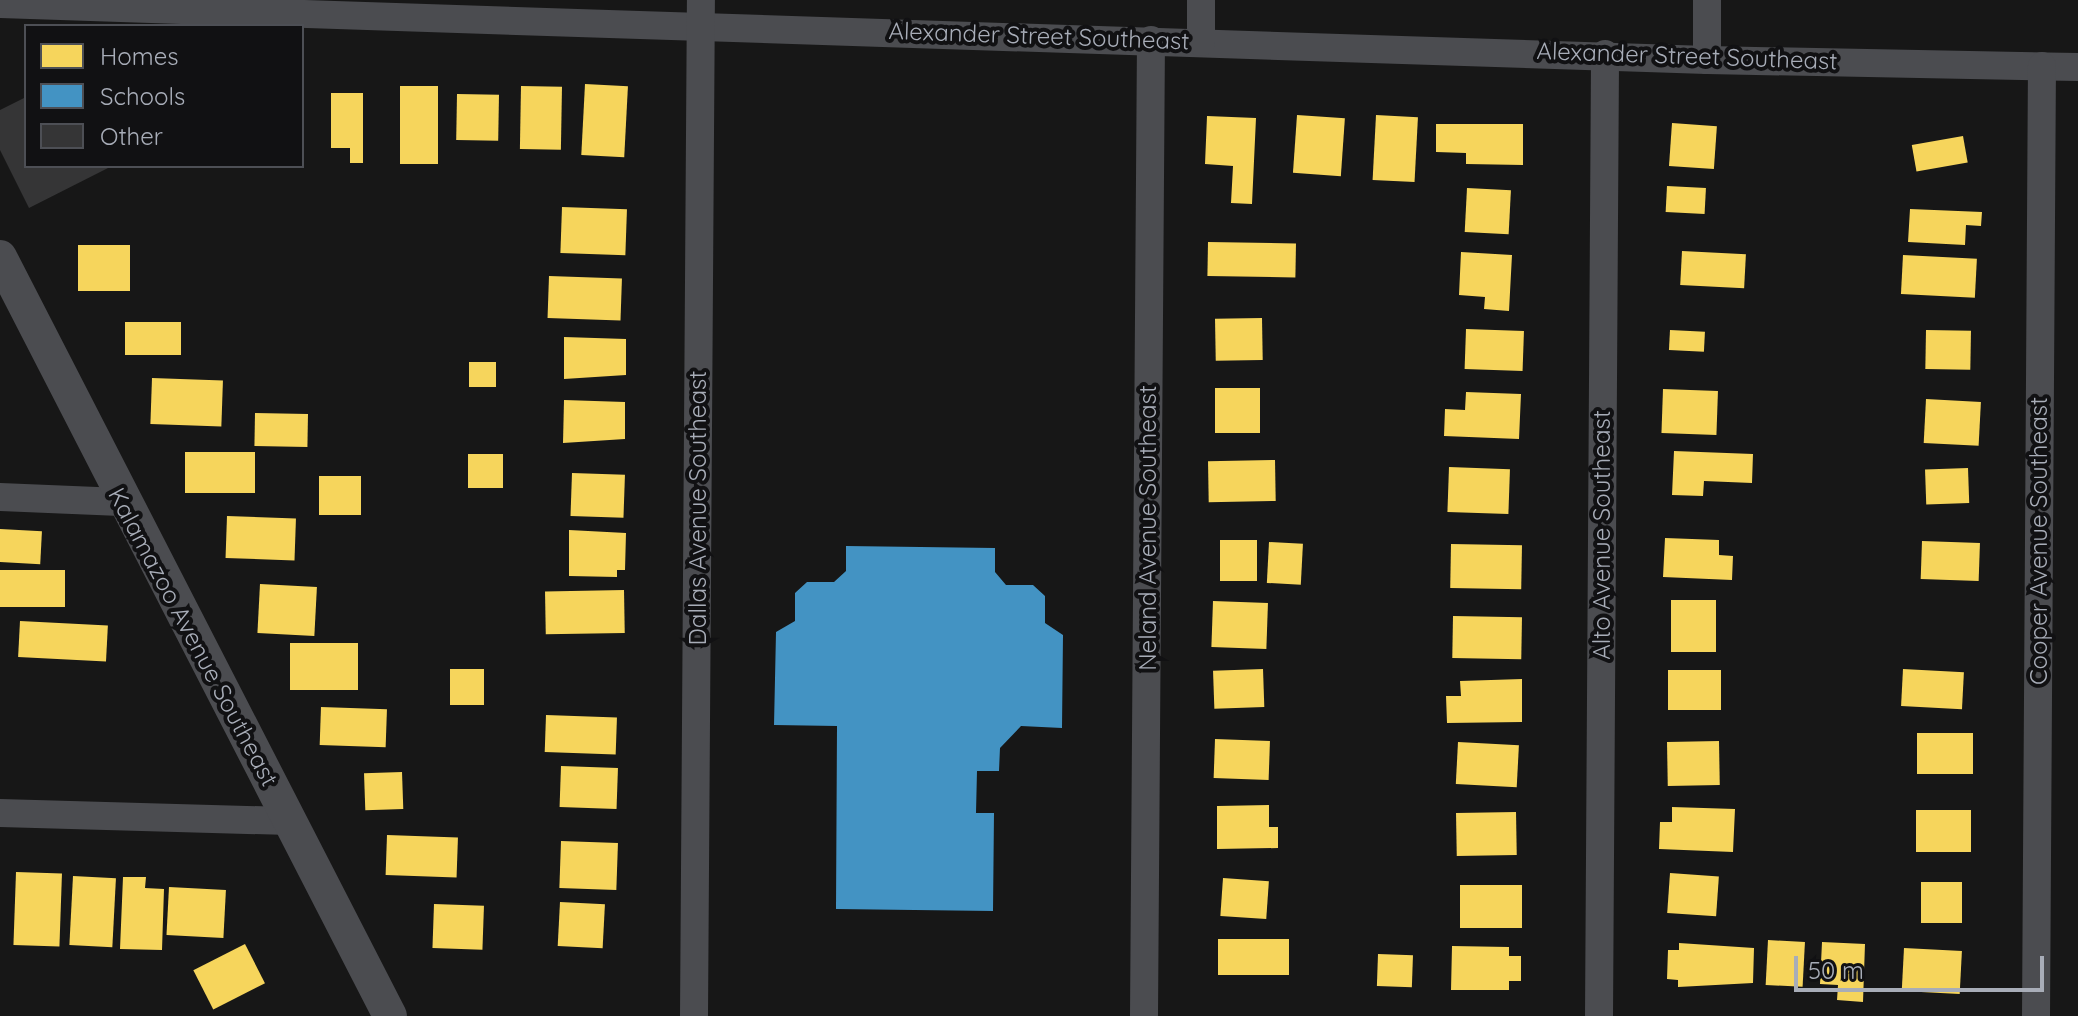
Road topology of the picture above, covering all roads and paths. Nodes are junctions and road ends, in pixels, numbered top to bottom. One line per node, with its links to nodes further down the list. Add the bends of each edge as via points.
1 (1201, 0): 6 (street)
2 (1707, 0): 8 (street)
3 (0, 4): 4 (street, Alexander Street Southeast)
4 (701, 12): 5 (street, Alexander Street Southeast); 17 (street, Dallas Avenue Southeast)
5 (1151, 40): 6 (street, Alexander Street Southeast); 18 (street, Neland Avenue Southeast)
6 (1201, 42): 7 (street, Alexander Street Southeast)
7 (1605, 54): 8 (street, Alexander Street Southeast); 19 (street, Alto Avenue Southeast)
8 (1707, 60): 9 (street, Alexander Street Southeast)
9 (2042, 66): 10 (street, Alexander Street Southeast); 20 (street, Cooper Avenue Southeast)
10 (2078, 67)
11 (0, 257): 13 (street, Kalamazoo Avenue Southeast)
12 (0, 497): 13 (street)
13 (121, 502): 15 (street, Kalamazoo Avenue Southeast)
14 (0, 813): 15 (street)
15 (291, 821): 16 (street, Kalamazoo Avenue Southeast)
16 (390, 1016)
17 (694, 1016)
18 (1144, 1016)
19 (1599, 1016)
20 (2036, 1016)

